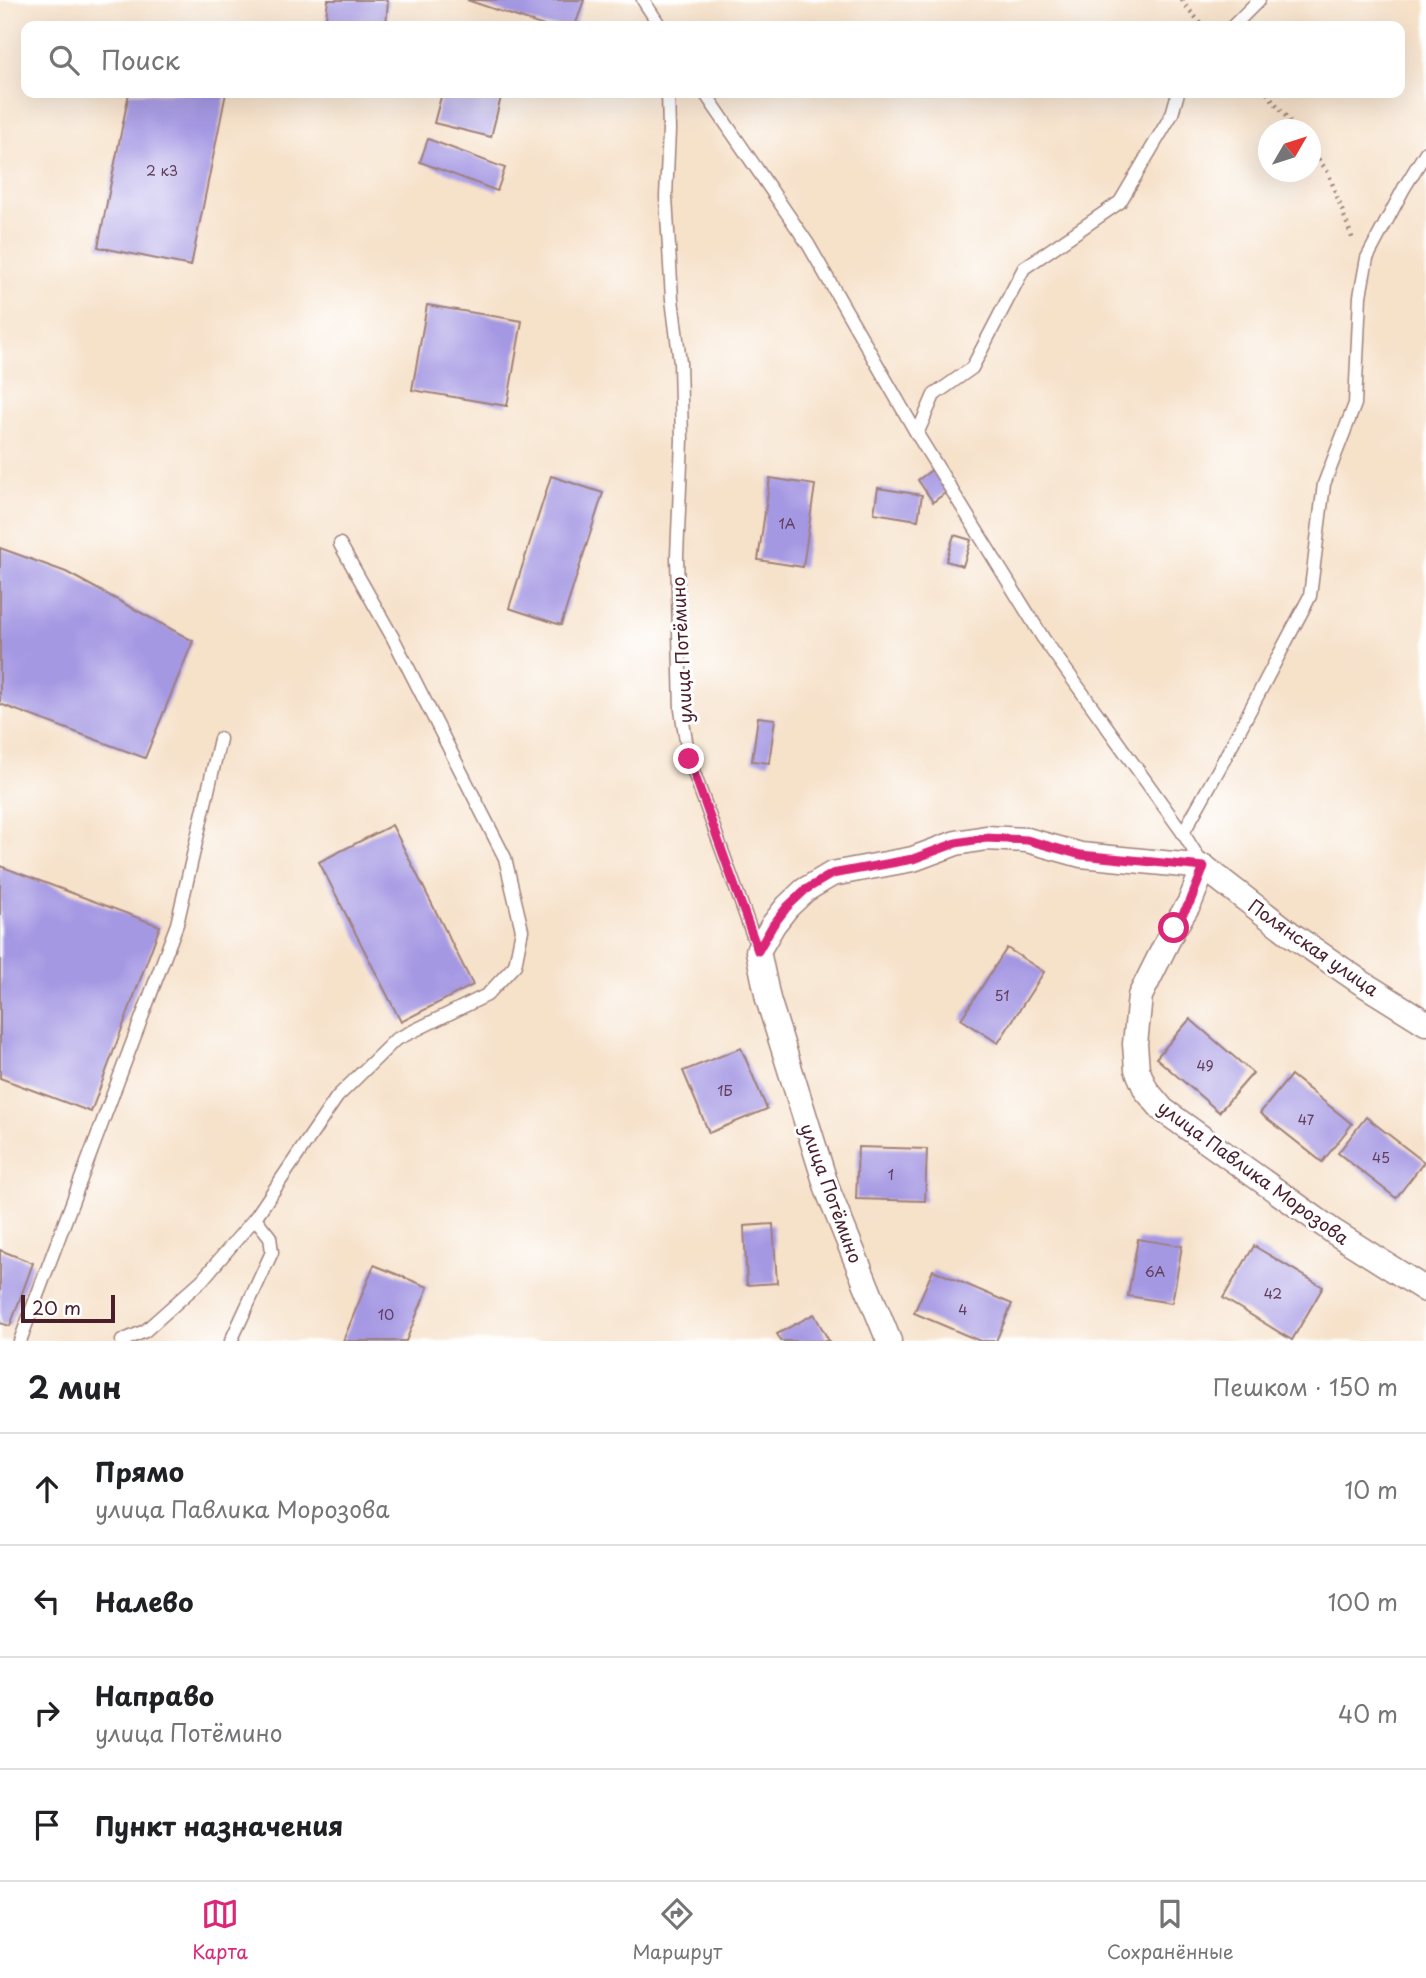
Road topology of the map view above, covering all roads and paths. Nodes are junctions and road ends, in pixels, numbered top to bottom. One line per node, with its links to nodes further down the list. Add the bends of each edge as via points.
1 (643, 0): 4 (lane)
2 (1182, 0): 5 (path)
3 (1259, 0): 6 (lane)
4 (657, 21)
5 (1199, 21)
6 (1238, 21)
7 (668, 98): 20 (lane, улица Потёмино, via 666,197 682,440 677,556 681,710 689,759)
8 (708, 98): 15 (lane, via 808,244)
9 (1177, 98): 15 (lane, via 1172,114 1119,202 1024,268 972,368 934,395)
10 (1271, 98): 11 (path)
11 (1288, 119)
12 (1426, 152): 18 (lane, via 1367,258 1360,296 1355,404 1324,484 1310,596)
13 (1321, 162): 14 (path)
14 (1354, 243)
15 (917, 435): 18 (lane, via 1043,638)
16 (340, 544): 22 (lane, via 505,858 522,930 514,965 487,995 395,1040 337,1097)
17 (220, 739): 24 (lane, via 177,924)
18 (1182, 833): 19 (lane)
19 (1204, 867): 20 (street, via 1081,855 1027,840 986,838 956,843 913,859 832,874 787,907); 21 (street, Полянская улица, via 1292,935); 23 (street, улица Павлика Морозова, via 1140,996 1135,1044 1137,1069 1146,1090 1163,1110 1334,1233)
20 (758, 951): 27 (street, улица Потёмино, via 768,999 828,1191)
21 (1426, 1023)
22 (255, 1218): 25 (lane, via 202,1280 145,1331); 26 (lane, via 270,1237 272,1252)
23 (1426, 1290)
24 (20, 1341)
25 (122, 1341)
26 (231, 1341)
27 (889, 1341)

